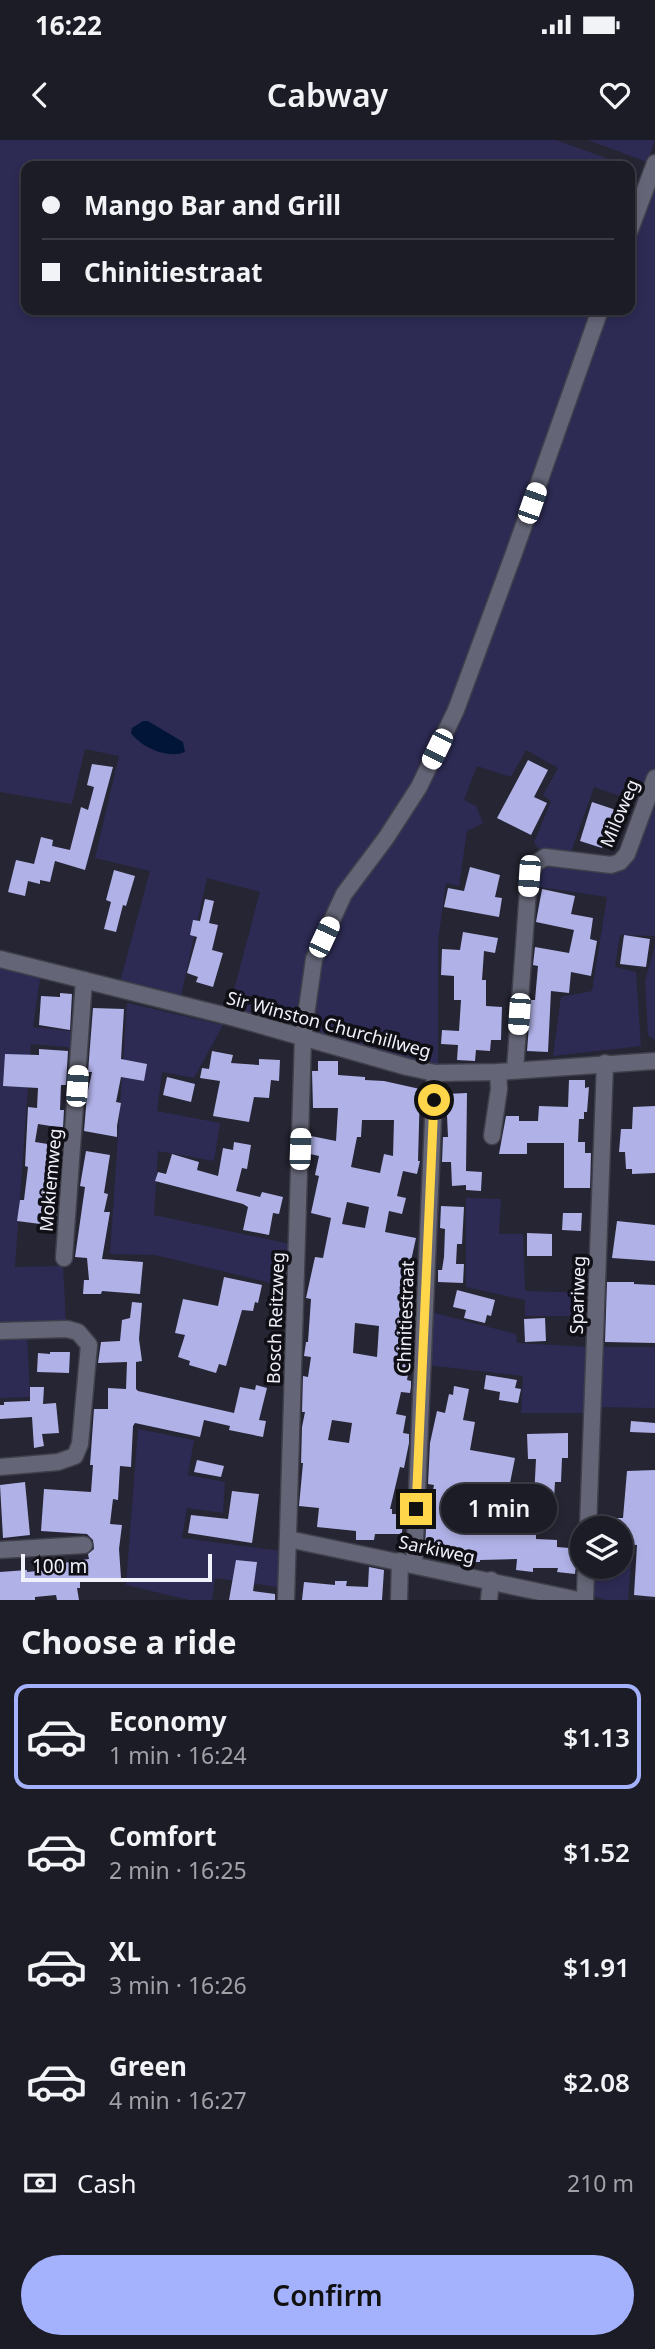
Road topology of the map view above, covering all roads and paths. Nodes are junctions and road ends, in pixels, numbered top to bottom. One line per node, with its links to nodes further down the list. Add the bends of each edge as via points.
1 (655, 163): 2 (street)
2 (635, 217)
3 (598, 315): 7 (street, Bosch Reitzweg, via 456,710 419,788 344,894 314,959)
4 (655, 778): 10 (street, Miloweg, via 621,862 611,865 545,857 529,876)
5 (0, 959): 6 (street, Sir Winston Churchillweg)
6 (84, 980): 7 (street, Sir Winston Churchillweg); 14 (street, Mokiemweg)
7 (303, 1037): 12 (street, Sir Winston Churchillweg); 18 (street, Bosch Reitzweg)
8 (655, 1061): 9 (street, Sir Winston Churchillweg)
9 (605, 1063): 10 (street, Sir Winston Churchillweg); 17 (street, Spariweg)
10 (515, 1070): 11 (street, Sir Winston Churchillweg)
11 (498, 1072): 12 (street, Sir Winston Churchillweg); 13 (street)
12 (435, 1073): 21 (street, Chinitiestraat)
13 (492, 1136)
14 (64, 1258)
15 (0, 1331): 16 (street, via 67,1329 78,1332 89,1345 75,1456)
16 (0, 1467)
17 (588, 1516)
18 (288, 1539): 21 (street, Sarkiweg); 24 (street, Bosch Reitzweg)
19 (84, 1545): 20 (street)
20 (0, 1550)
21 (407, 1562): 23 (street, Sarkiweg); 25 (street, Chinitiestraat)
22 (586, 1579): 28 (street)
23 (491, 1580): 26 (street); 27 (street, Sarkiweg)
24 (286, 1600)
25 (399, 1600)
26 (489, 1600)
27 (578, 1600)
28 (585, 1600)

